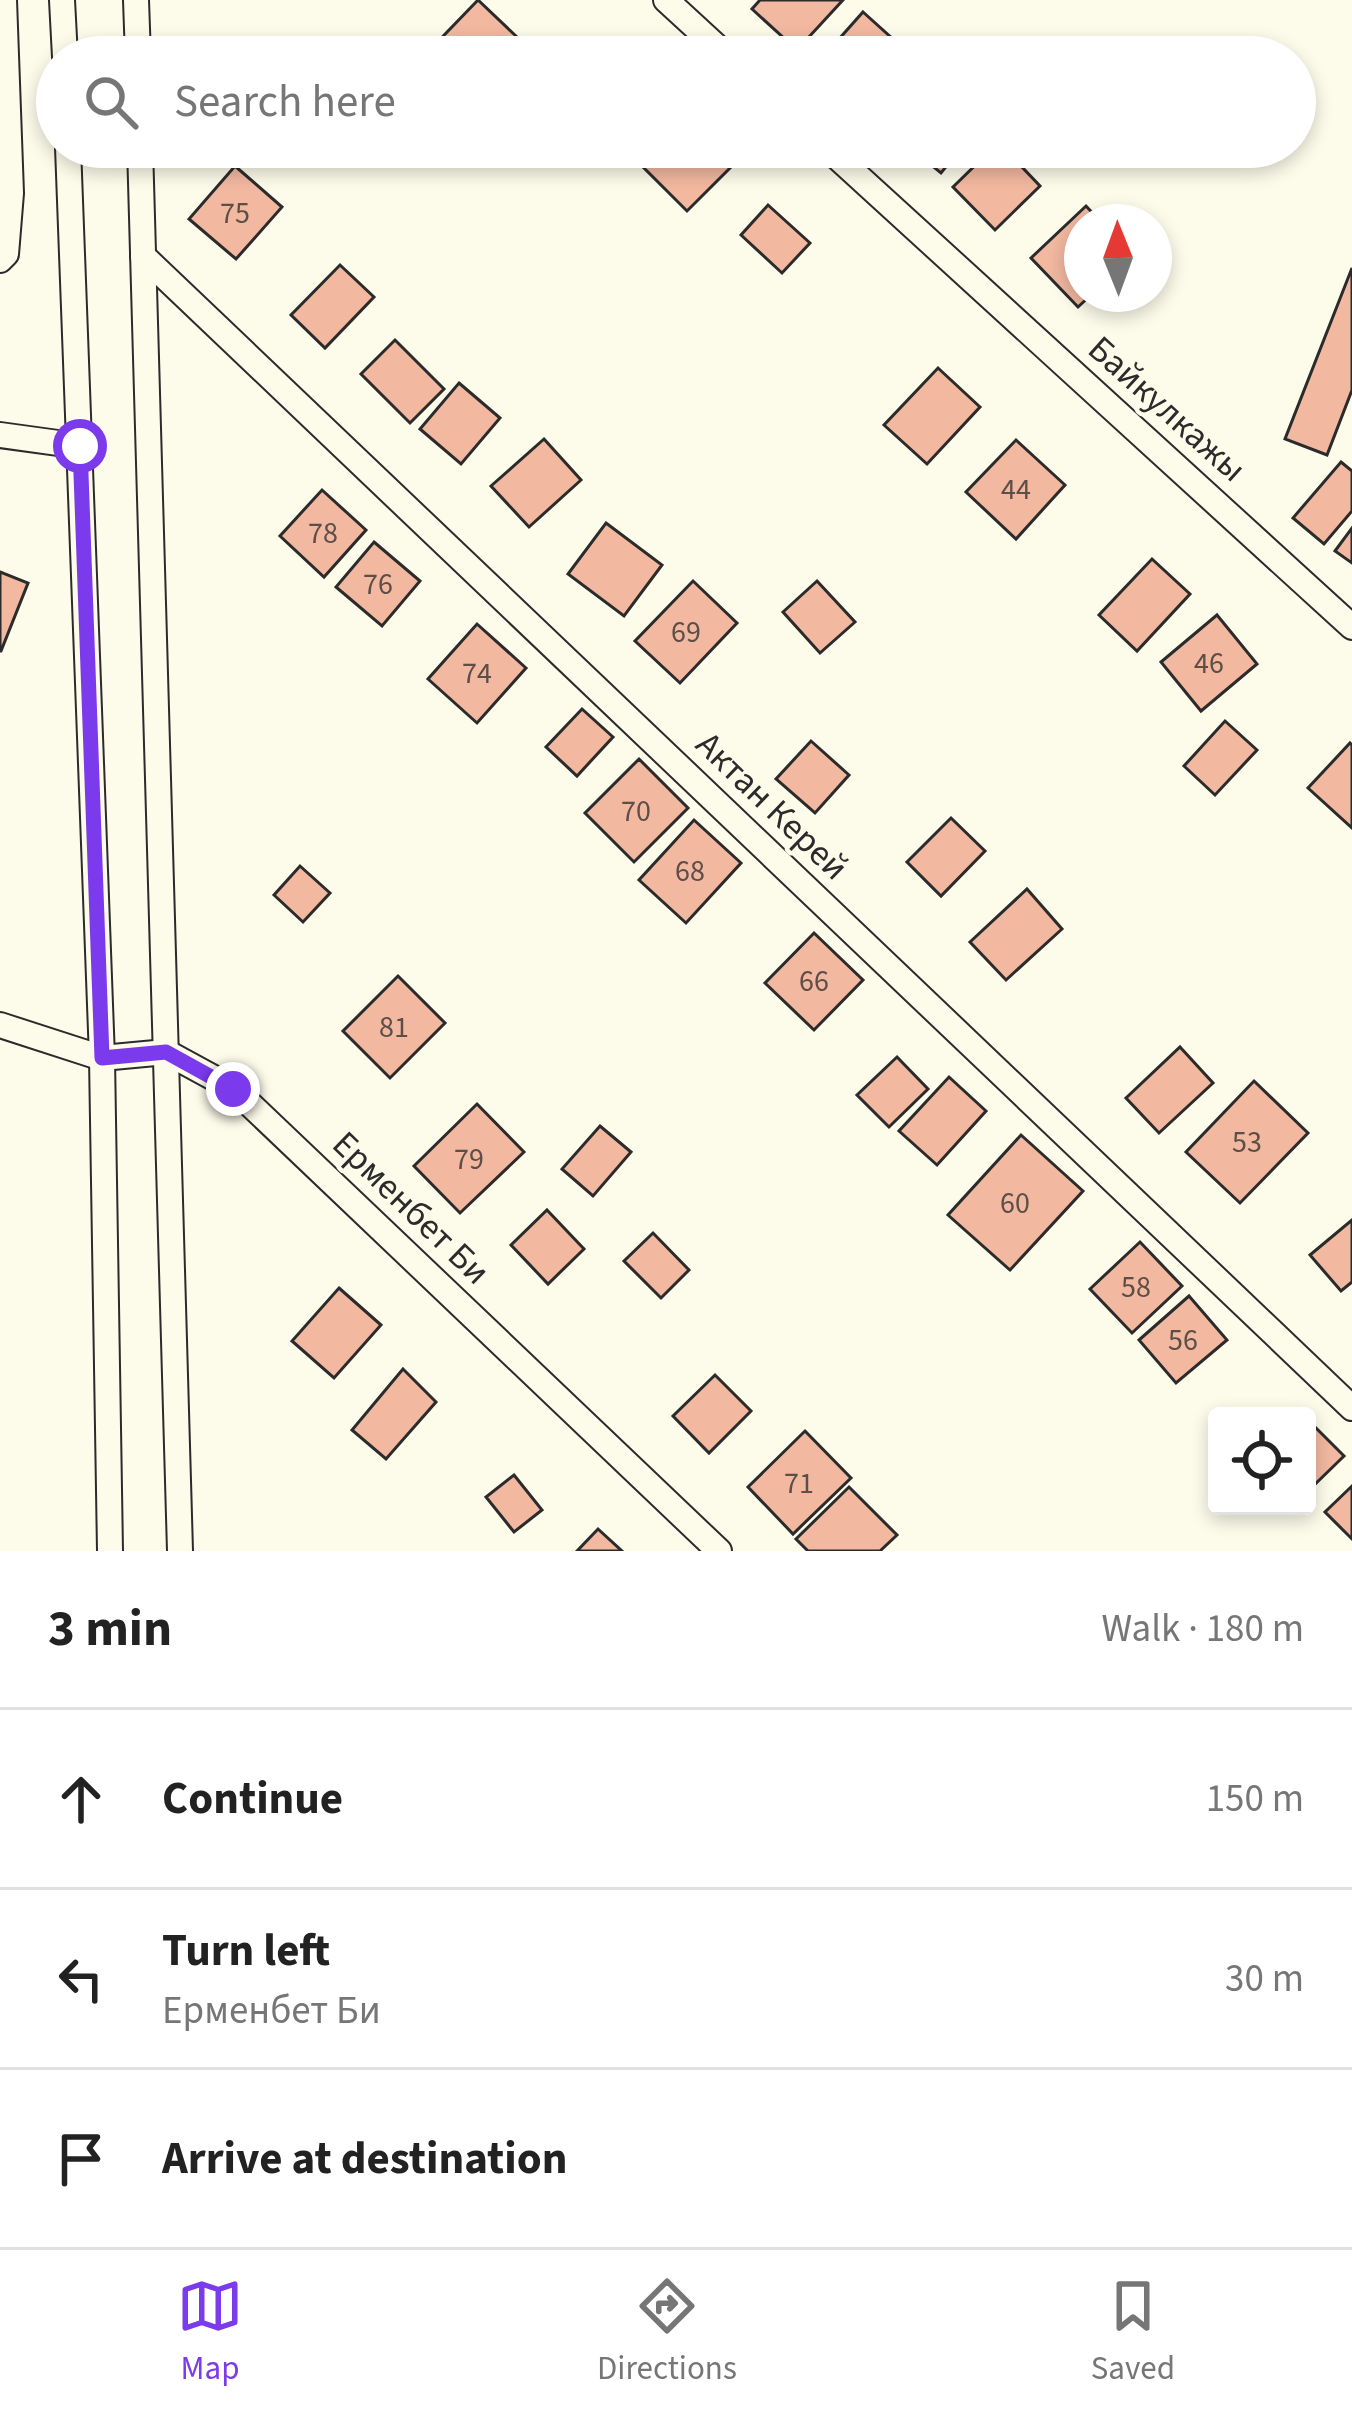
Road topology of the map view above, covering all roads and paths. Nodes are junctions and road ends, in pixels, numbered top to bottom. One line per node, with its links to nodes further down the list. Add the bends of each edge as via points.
1 (4, 0): 12 (street, via 11,194)
2 (62, 0): 5 (street)
3 (136, 0): 6 (street)
4 (666, 0): 7 (street)
5 (63, 36)
6 (137, 36)
7 (705, 36)
8 (69, 168): 14 (street)
9 (141, 168): 11 (street)
10 (849, 168): 15 (street, Байкулкажы)
11 (143, 256): 17 (street); 19 (street, Актан Керей)
12 (0, 260)
13 (0, 435): 14 (street)
14 (80, 446): 18 (street)
15 (1352, 627)
16 (0, 1025): 18 (street)
17 (166, 1052): 18 (street); 21 (street); 22 (street, Ерменбет Би, via 233,1089)
18 (102, 1058): 20 (street)
19 (1352, 1408)
20 (110, 1551)
21 (180, 1551)
22 (719, 1551)

